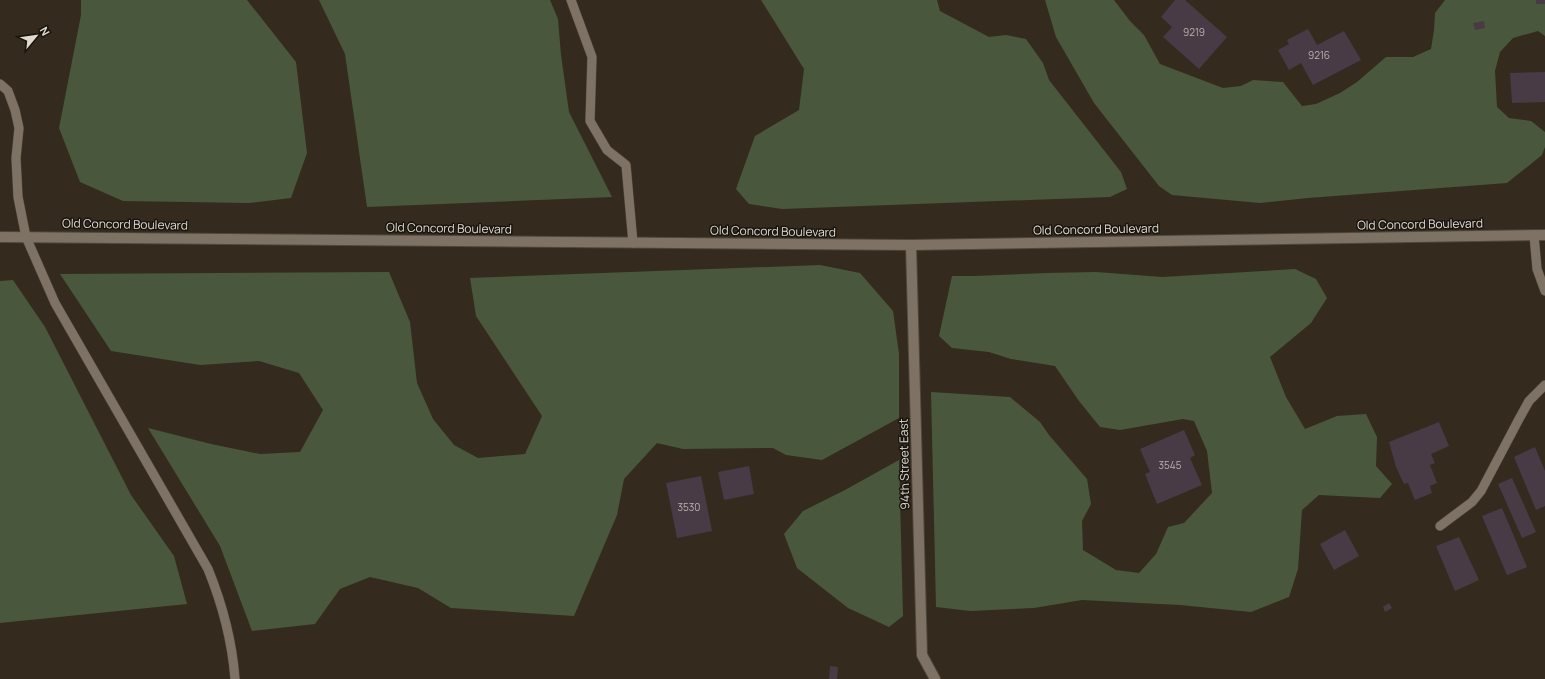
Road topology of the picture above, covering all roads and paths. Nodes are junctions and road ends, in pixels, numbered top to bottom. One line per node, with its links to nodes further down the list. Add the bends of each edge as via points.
1 (571, 0): 7 (lane, via 592,57 590,121 606,150 626,165)
2 (0, 84): 6 (lane, via 8,91 19,128 16,158 18,197)
3 (1534, 235): 4 (street, Old Concord Boulevard); 8 (street, Old Concord Boulevard); 9 (lane, via 1537,269)
4 (1545, 235)
5 (0, 237): 6 (street, Old Concord Boulevard)
6 (26, 237): 7 (street, Old Concord Boulevard); 12 (lane, via 55,303 208,569 228,626)
7 (633, 243): 8 (street, Old Concord Boulevard)
8 (912, 245): 13 (street, 94th Street East, via 922,655)
9 (1545, 292)
10 (1545, 385): 11 (lane, via 1519,419 1481,491 1472,502)
11 (1440, 526)
12 (235, 679)
13 (935, 679)

